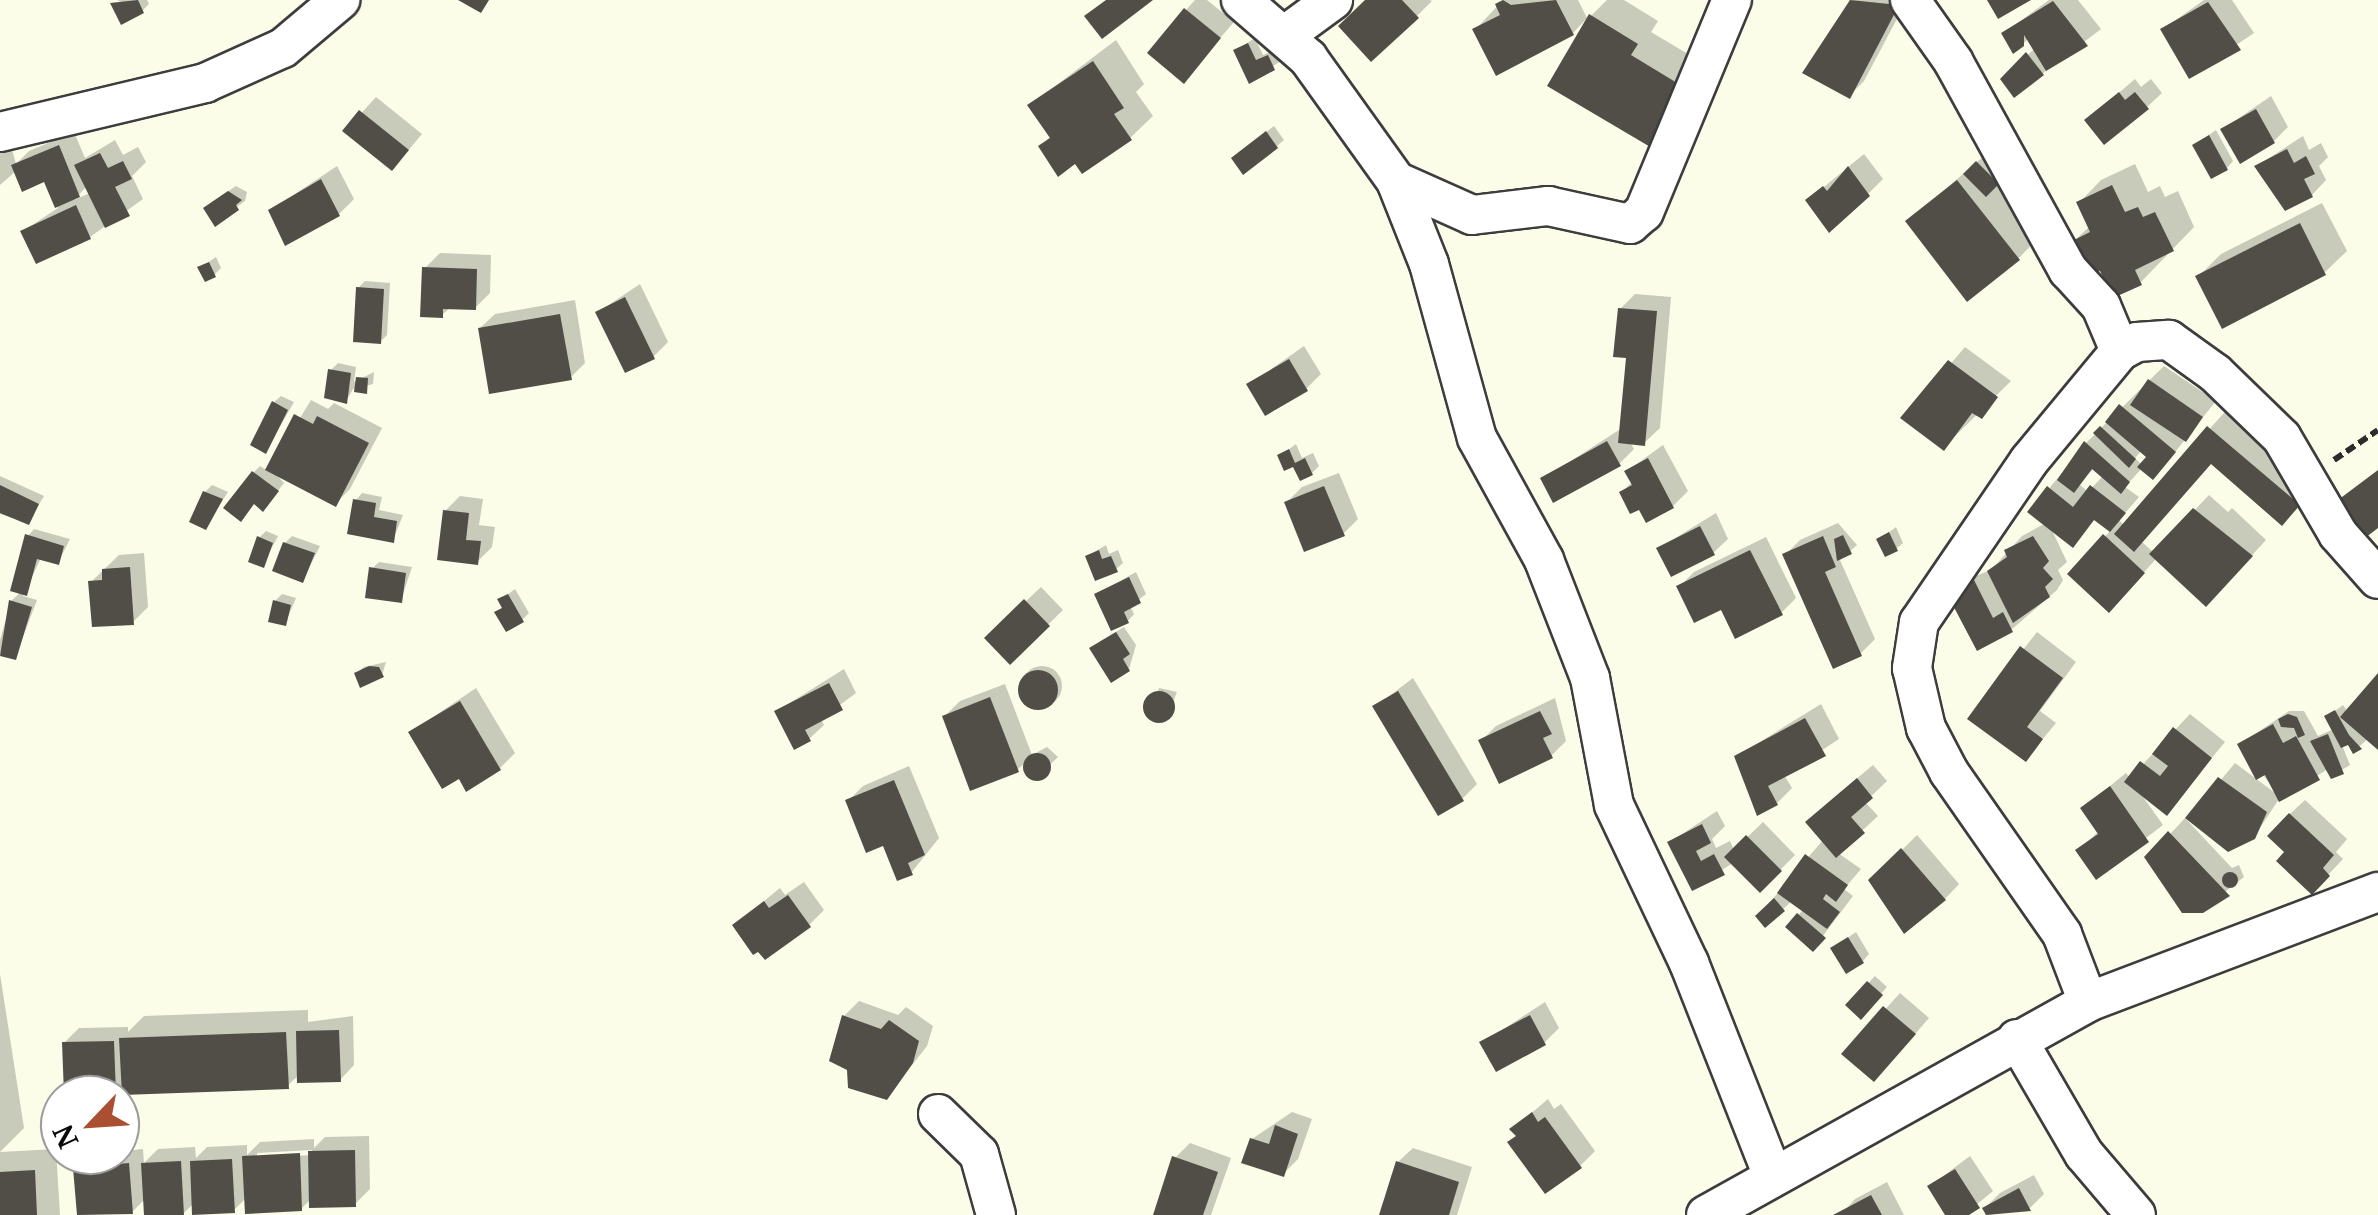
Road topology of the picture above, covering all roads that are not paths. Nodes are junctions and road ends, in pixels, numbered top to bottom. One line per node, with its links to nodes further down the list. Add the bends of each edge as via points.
1 (340, 0): 7 (street, via 283,48 204,83)
2 (1241, 0): 6 (street)
3 (1333, 0): 6 (street)
4 (1732, 0): 8 (street, via 1644,212 1630,224 1548,206 1472,214)
5 (1910, 0): 9 (street, via 2068,270 2101,306)
6 (1284, 36): 8 (street, via 1308,58)
7 (0, 132)
8 (1396, 181): 15 (street, via 1429,264 1478,438 1544,560 1590,678 1614,805 1689,962)
9 (2120, 351): 10 (street, via 2154,339 2181,344 2249,403 2309,479 2338,534); 12 (street, via 2030,461 1919,622 1912,668 1926,728 1949,772 2036,889)
10 (2378, 578)
11 (2378, 892): 12 (street)
12 (2088, 1002): 13 (street)
13 (2017, 1039): 15 (street); 18 (street, via 2084,1154)
14 (938, 1114): 16 (street, via 979,1154)
15 (1772, 1174): 17 (street)
16 (996, 1215)
17 (1706, 1215)
18 (2136, 1215)

